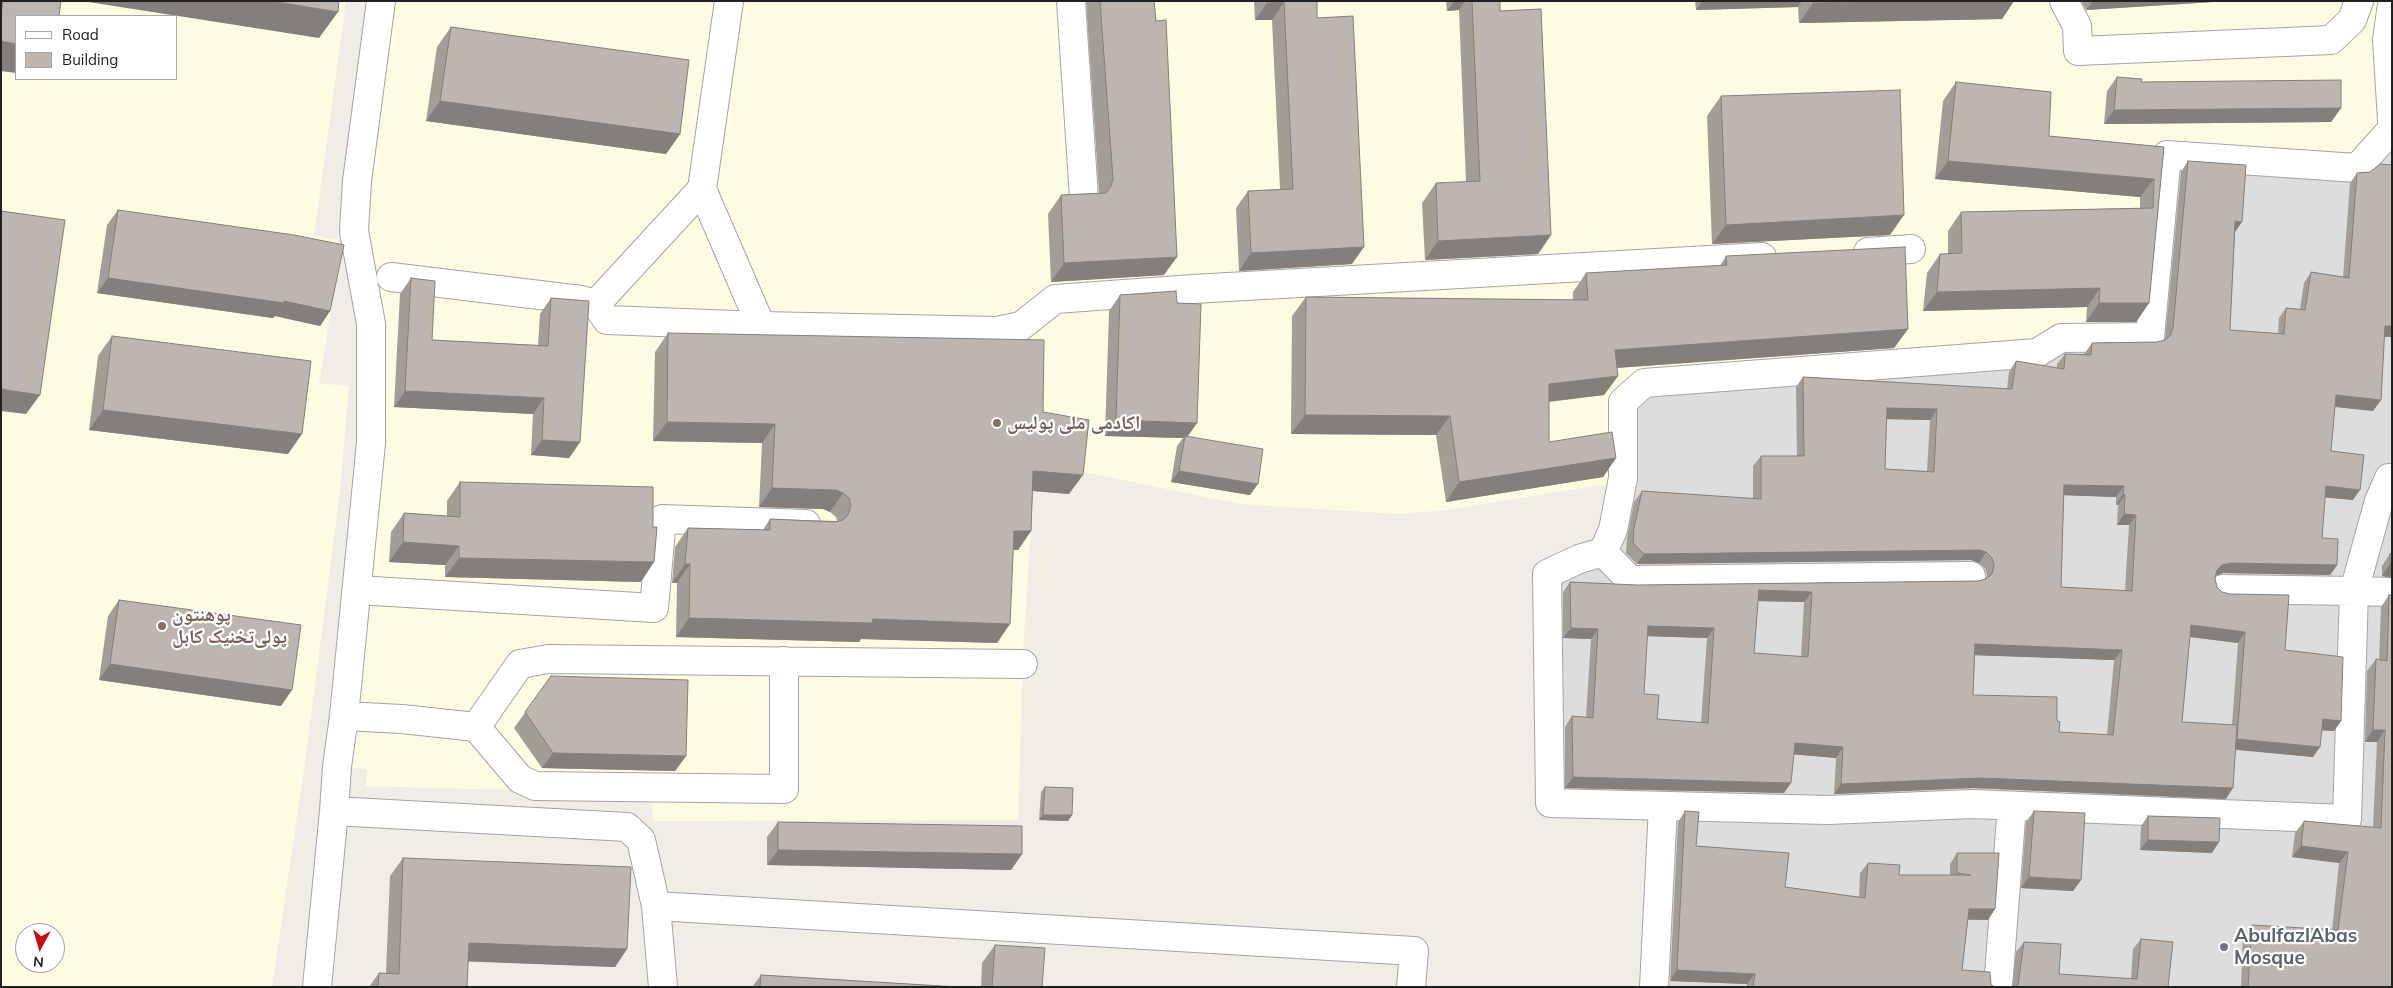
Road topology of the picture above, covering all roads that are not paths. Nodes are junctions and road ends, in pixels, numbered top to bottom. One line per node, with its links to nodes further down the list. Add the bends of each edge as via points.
1 (381, 1): 21 (street, via 357,181 354,231 371,324 372,443)
2 (729, 1): 9 (street)
3 (1071, 1): 10 (street)
4 (2064, 1): 5 (street, via 2077,26 2078,51 2331,40 2352,20)
5 (2359, 1)
6 (2392, 4): 7 (street, via 2387,40)
7 (2392, 120)
8 (2392, 129): 19 (street, via 2356,168 2167,155 2150,336 2061,338 2037,353 1644,382 1622,402 1623,478 1613,530)
9 (702, 189): 15 (street); 16 (street)
10 (1084, 198)
11 (1911, 249): 12 (street)
12 (1841, 253)
13 (1791, 256): 16 (street, via 1054,299 1021,326 998,331)
14 (391, 277): 15 (street)
15 (596, 304): 16 (street, via 607,320)
16 (761, 326)
17 (2392, 478): 23 (street, via 2389,478 2379,501)
18 (822, 525): 21 (street, via 662,519 654,608)
19 (1603, 552): 20 (street, via 1630,580); 29 (street, via 1547,574 1550,803)
20 (1971, 576)
21 (357, 590): 27 (street)
22 (2223, 590): 23 (street)
23 (2354, 591): 24 (street); 30 (street, via 2348,819)
24 (2392, 592)
25 (784, 661): 26 (street); 28 (street, via 548,659 520,664); 28 (street, via 784,789 535,786 520,779)
26 (1023, 664)
27 (344, 716): 28 (street); 31 (street, via 336,767)
28 (476, 727)
29 (1663, 806): 30 (street, via 1828,810 1972,804); 36 (street)
30 (2012, 806): 37 (street)
31 (334, 812): 32 (street, via 628,828 642,840); 33 (street)
32 (656, 906): 34 (street); 35 (street, via 1414,951)
33 (317, 987)
34 (663, 987)
35 (1411, 987)
36 (1654, 987)
37 (1998, 987)

